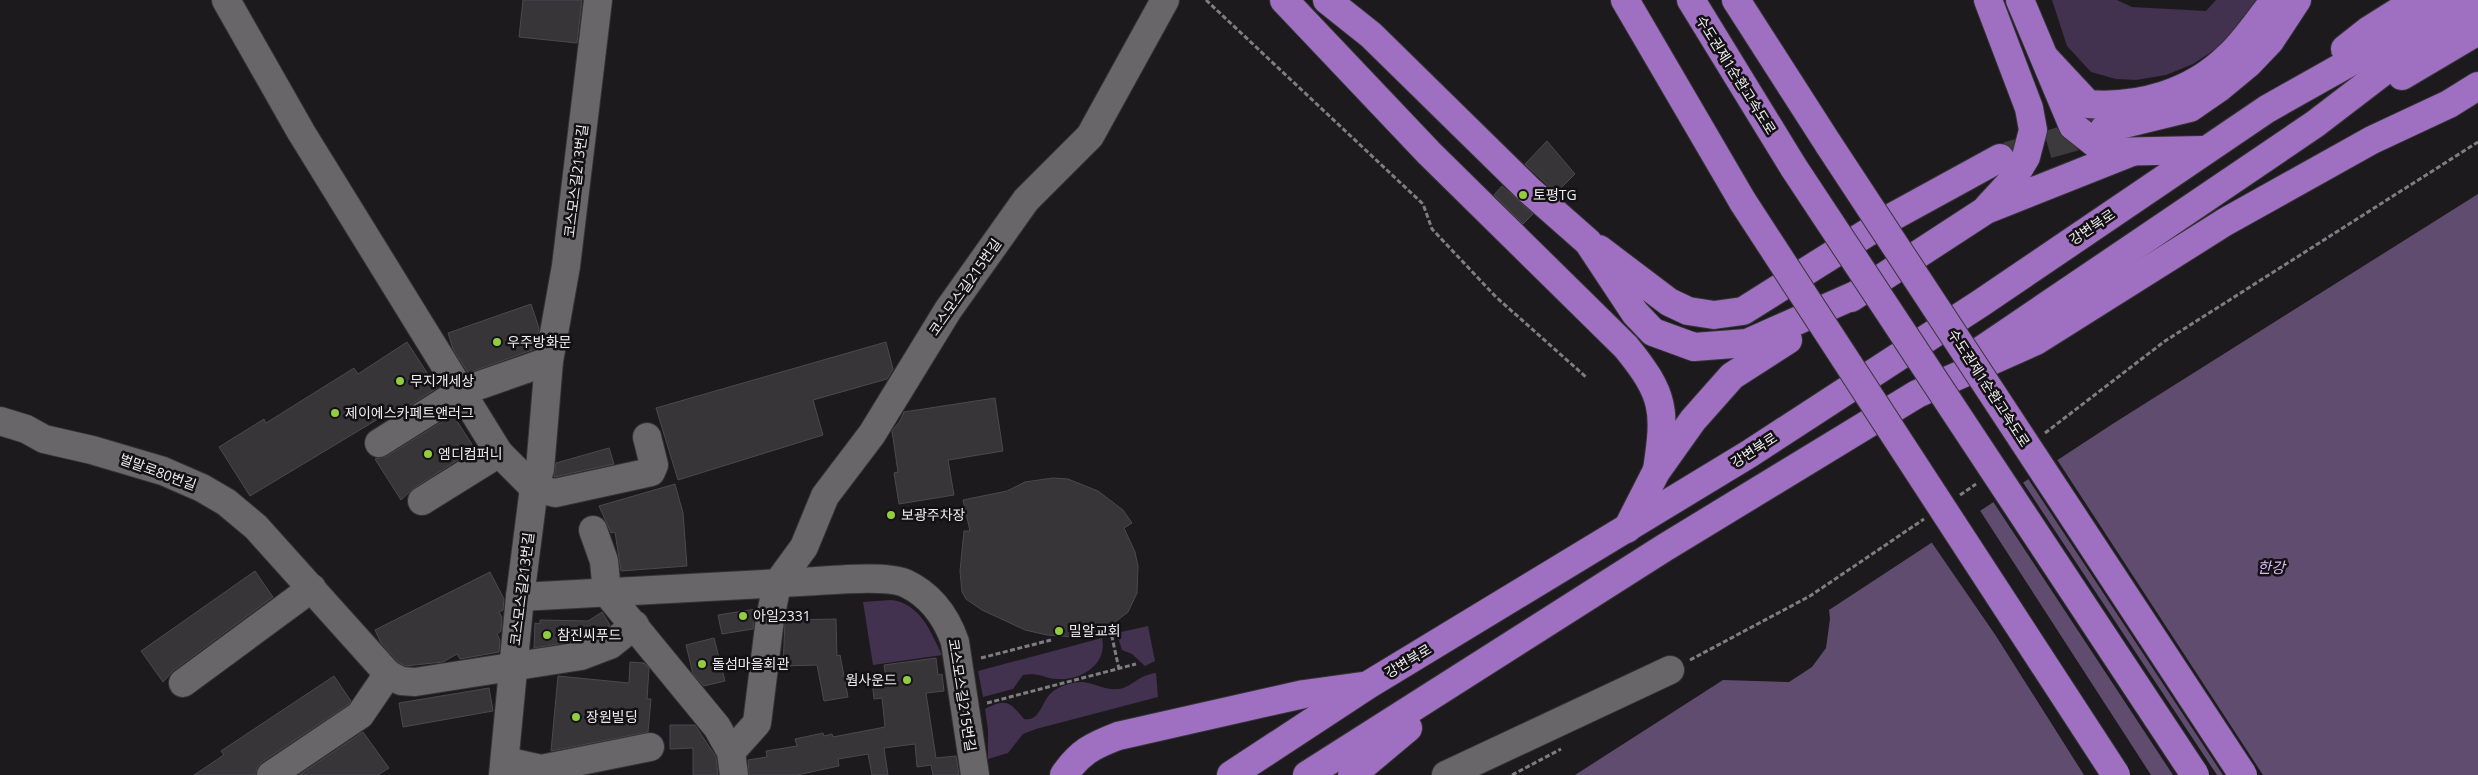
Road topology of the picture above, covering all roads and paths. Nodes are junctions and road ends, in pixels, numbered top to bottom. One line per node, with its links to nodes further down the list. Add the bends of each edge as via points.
1 (226, 0): 31 (street, via 301,132)
2 (598, 0): 29 (street, 코스모스길213번길, via 566,266)
3 (1164, 0): 42 (street, 코스모스길215번길, via 1090,136 1026,200 948,310 872,434 825,496 804,547)
4 (1206, 0): 30 (path, via 1423,204 1432,229 1445,243 1496,297)
5 (1284, 0): 37 (highway, via 1429,153 1626,347 1649,376 1661,405 1662,436)
6 (1327, 0): 27 (highway, via 1371,35 1529,190)
7 (1625, 0): 70 (highway, bridge, via 1743,202)
8 (1690, 0): 71 (highway, 수도권제1순환고속도로, bridge, via 1794,168)
9 (1736, 0): 72 (highway, 수도권제1순환고속도로, bridge)
10 (1988, 0): 26 (highway, via 2029,108 2033,130 2026,158 2011,182)
11 (2020, 0): 18 (highway)
12 (2275, 0): 18 (highway, via 2228,57 2192,85 2158,97 2117,106 2088,104)
13 (2297, 0): 22 (highway, via 2270,41 2254,58 2190,108)
14 (2390, 0): 17 (highway)
15 (2417, 0): 17 (highway, 강변북로)
16 (2467, 18): 20 (highway, 강변북로, via 2370,52); 21 (highway); 21 (highway, via 2426,39)
17 (2369, 30): 20 (highway, 강변북로)
18 (2046, 59): 24 (highway, via 2073,126 2106,152)
19 (2478, 86): 32 (highway, via 2449,104 2372,140 2225,222 2036,341)
20 (2266, 109): 23 (highway, 강변북로)
21 (2315, 124): 32 (highway)
22 (2104, 128)
23 (2203, 150): 24 (highway); 40 (highway, 강변북로, via 1981,303)
24 (2132, 152): 26 (highway)
25 (2000, 158): 27 (highway, via 1894,216 1743,311 1714,315 1688,311 1669,302)
26 (1986, 210): 28 (highway)
27 (1588, 242): 28 (highway, via 1635,314 1653,332 1694,347 1747,343)
28 (1853, 296): 37 (highway, via 1732,376 1693,420)
29 (549, 361): 31 (street); 38 (street, 코스모스길213번길, via 540,469)
30 (1586, 377)
31 (460, 392): 35 (street); 36 (street)
32 (1917, 394): 49 (highway)
33 (0, 421): 43 (street, 벌말로80번길, via 50,441 140,463 202,488 247,518)
34 (647, 437): 38 (street, via 654,468 647,474 556,493)
35 (379, 443)
36 (499, 454): 38 (street); 39 (street)
37 (1656, 472): 40 (highway)
38 (534, 488): 45 (street, 코스모스길213번길)
39 (422, 501)
40 (1628, 529): 57 (highway, 강변북로)
41 (593, 530): 44 (street, via 604,561)
42 (777, 584): 44 (street, 코스모스길215번길); 50 (street, 코스모스길215번길, via 892,580 904,583 934,602 948,623); 60 (street, 코스모스길215번길, via 757,723)
43 (312, 588): 55 (street, 벌말로80번길); 56 (street)
44 (607, 592): 45 (street, 코스모스길215번길); 46 (street, 코스모스길215번길)
45 (520, 597): 52 (street, 코스모스길213번길)
46 (635, 625): 52 (street, 코스모스길213번길, via 602,650); 60 (street, 코스모스길215번길, via 718,727)
47 (1110, 628): 53 (path)
48 (1051, 640): 50 (path)
49 (1490, 658): 67 (highway); 68 (highway)
50 (958, 664): 58 (street, 코스모스길215번길)
51 (1136, 664): 53 (path)
52 (513, 667): 55 (street, via 415,682 401,681); 61 (street, 코스모스길213번길)
53 (1119, 669): 58 (path)
54 (1670, 670): 69 (street)
55 (388, 674): 63 (street, via 360,715)
56 (183, 683)
57 (1368, 685): 65 (highway, via 1304,694 1118,736 1094,745 1076,757); 66 (highway, 강변북로)
58 (965, 709): 64 (street, 코스모스길215번길)
59 (650, 747): 62 (street, 코스모스길213번길)
60 (732, 764)
61 (504, 768): 62 (street, 코스모스길213번길)
62 (543, 772)
63 (271, 775)
64 (975, 775)
65 (1064, 775)
66 (1231, 775)
67 (1306, 775)
68 (1352, 775)
69 (1446, 775)
70 (2116, 775)
71 (2195, 775)
72 (2244, 775)

